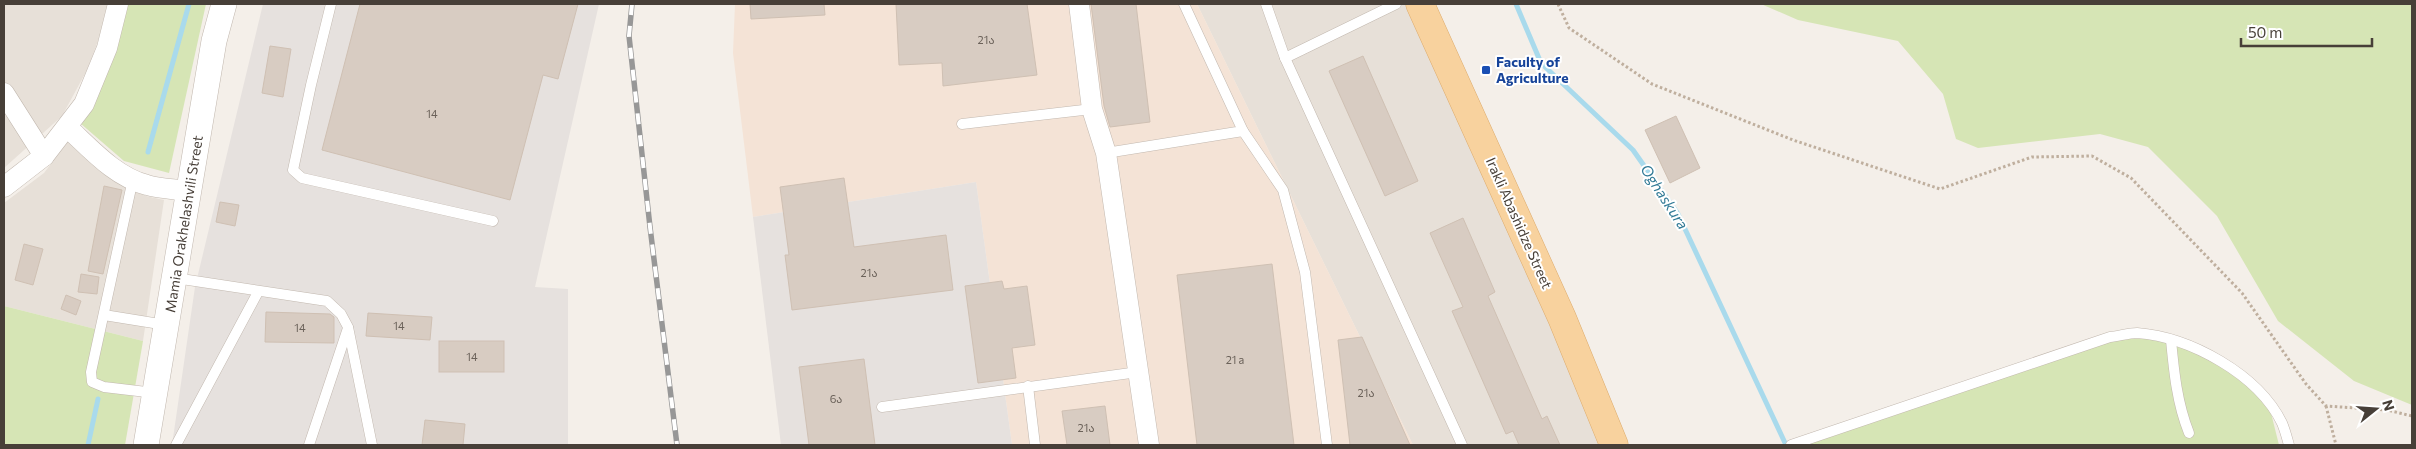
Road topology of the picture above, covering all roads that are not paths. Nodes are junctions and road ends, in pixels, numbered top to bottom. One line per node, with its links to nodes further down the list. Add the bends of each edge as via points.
1 (118, 4): 13 (street, via 104,56 84,104)
2 (224, 4): 19 (street, Mamia Orakhelashvili Street, via 214,41)
3 (331, 4): 20 (lane, via 293,170 302,178)
4 (1079, 4): 11 (street)
5 (1184, 4): 14 (lane)
6 (1266, 4): 9 (lane)
7 (1396, 4): 9 (lane)
8 (1420, 4): 40 (main road, Irakli Abashidze Street, via 1562,318)
9 (1285, 58): 39 (lane)
10 (4, 92): 16 (street)
11 (1092, 109): 12 (lane); 15 (street)
12 (962, 124)
13 (67, 126): 16 (street); 17 (street, via 105,162)
14 (1244, 131): 15 (lane); 38 (lane, via 1283,190 1305,272)
15 (1106, 153): 27 (street)
16 (44, 156): 18 (street)
17 (133, 179): 19 (street, via 146,185); 23 (lane)
18 (4, 187)
19 (189, 191): 21 (street, Mamia Orakhelashvili Street)
20 (493, 221)
21 (175, 278): 22 (lane); 24 (street, Mamia Orakhelashvili Street)
22 (258, 292): 25 (lane, via 327,301 341,314); 33 (lane)
23 (104, 315): 24 (lane); 29 (lane, via 91,372 92,382 104,387)
24 (167, 325): 29 (street, Mamia Orakhelashvili Street)
25 (348, 327): 34 (lane); 35 (lane)
26 (2171, 340): 31 (lane, via 2182,415); 41 (lane, via 2136,333 2110,337); 42 (lane, via 2228,365 2251,385 2268,401 2282,424)
27 (1138, 372): 28 (lane); 37 (street)
28 (1028, 386): 30 (lane); 36 (lane)
29 (156, 393): 32 (street, Mamia Orakhelashvili Street)
30 (882, 407)
31 (2189, 433)
32 (146, 445)
33 (176, 445)
34 (310, 445)
35 (372, 445)
36 (1035, 445)
37 (1149, 445)
38 (1326, 445)
39 (1462, 445)
40 (1614, 445)
41 (1791, 445)
42 (2289, 445)

